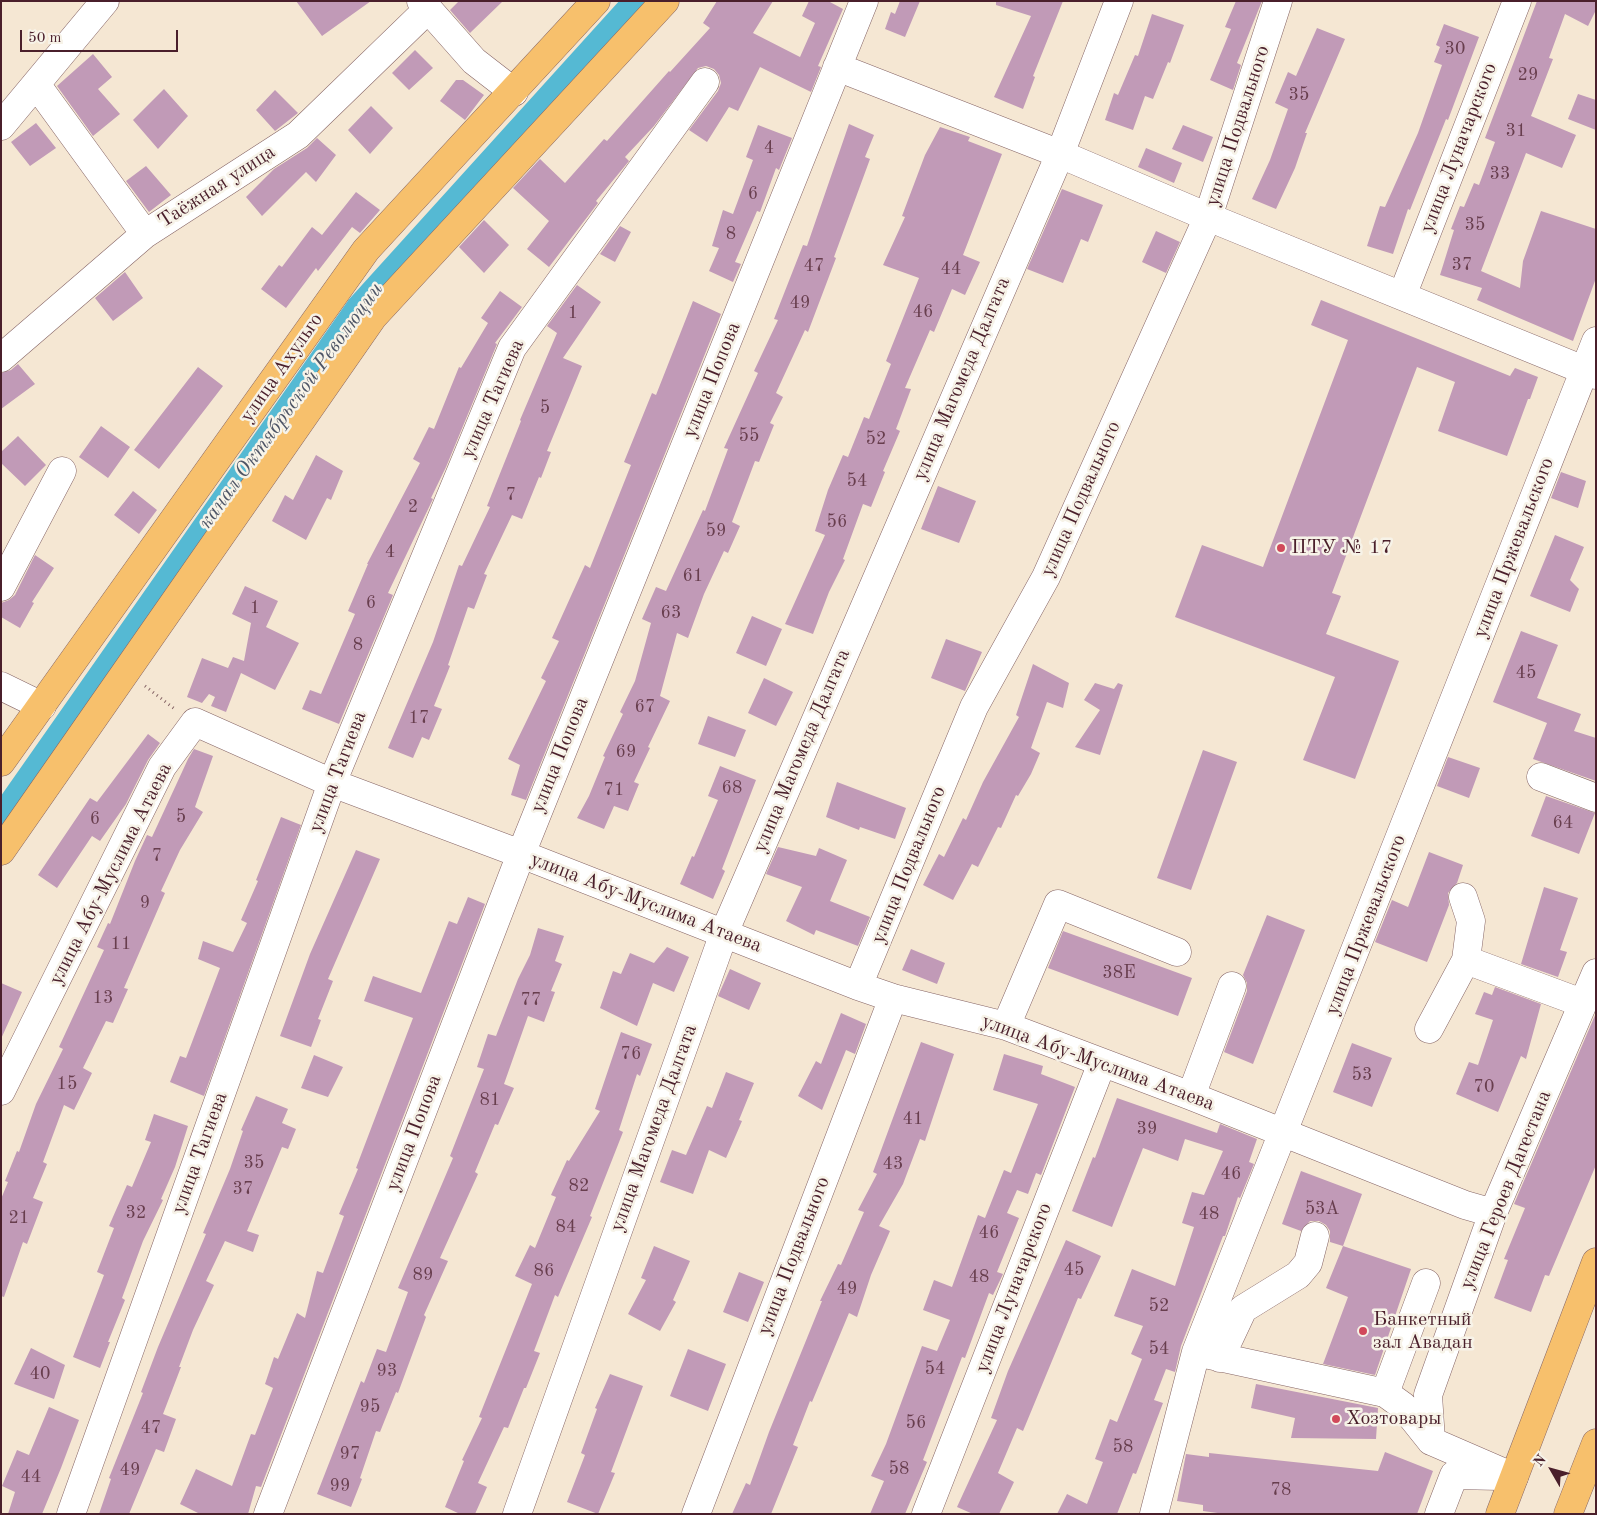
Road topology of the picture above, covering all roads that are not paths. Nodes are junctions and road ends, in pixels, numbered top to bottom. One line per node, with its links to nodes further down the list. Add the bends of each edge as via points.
1 (105, 1): 11 (street)
2 (596, 1): 12 (main road, улица Ахульго)
3 (666, 1): 29 (main road, via 373,318)
4 (864, 1): 9 (street, улица Попова)
5 (1119, 1): 14 (street, улица Магомеда Далгата)
6 (1278, 1): 15 (street, улица Подвального)
7 (1517, 1): 17 (street, улица Луначарского)
8 (424, 6): 12 (street, via 474,61); 16 (street, Таёжная улица, via 298,135)
9 (837, 67): 14 (street); 30 (street, улица Попова)
10 (706, 82): 27 (street, улица Тагиева, via 512,348)
11 (36, 84): 13 (street); 16 (street)
12 (514, 92): 24 (main road, улица Ахульго, via 366,250)
13 (1, 126)
14 (1060, 154): 15 (street); 32 (street, улица Магомеда Далгата)
15 (1208, 217): 17 (street); 36 (street, улица Подвального, via 1046,576 974,707)
16 (145, 234): 19 (street, Таёжная улица)
17 (1402, 296): 20 (street)
18 (1596, 341): 20 (street, улица Пржевальского)
19 (1, 358)
20 (1590, 374): 45 (street, улица Пржевальского)
21 (62, 471): 22 (street)
22 (1, 588)
23 (1, 686): 24 (street)
24 (42, 706): 25 (main road, улица Ахульго)
25 (1, 762)
26 (1541, 777): 28 (street)
27 (332, 783): 30 (street, улица Абу-Муслима Атаева); 43 (street, улица Абу-Муслима Атаева, via 195,722 162,767); 55 (street, улица Тагиева)
28 (1596, 798)
29 (1, 851)
30 (521, 854): 32 (street, улица Абу-Муслима Атаева); 56 (street, улица Попова)
31 (1463, 898): 34 (street, via 1471,921)
32 (724, 933): 36 (street, улица Абу-Муслима Атаева); 57 (street, улица Магомеда Далгата)
33 (1177, 952): 40 (street, via 1058,904)
34 (1466, 960): 39 (street); 41 (street)
35 (1596, 973): 39 (street, улица Героев Дагестана)
36 (858, 986): 38 (street, улица Абу-Муслима Атаева)
37 (1232, 986): 44 (street)
38 (894, 998): 40 (street, улица Абу-Муслима Атаева); 58 (street, улица Подвального)
39 (1582, 1003): 46 (street, улица Героев Дагестана)
40 (1006, 1026): 42 (street, улица Абу-Муслима Атаева)
41 (1429, 1029)
42 (1102, 1063): 44 (street, улица Абу-Муслима Атаева); 59 (street, улица Луначарского)
43 (1, 1092)
44 (1191, 1096): 45 (street, улица Абу-Муслима Атаева)
45 (1284, 1133): 46 (street, улица Абу-Муслима Атаева, via 1465,1205); 50 (street, улица Пржевальского)
46 (1493, 1213): 52 (street, улица Героев Дагестана, via 1428,1395)
47 (1315, 1236): 50 (street, via 1308,1263 1298,1275 1242,1309)
48 (1596, 1262): 54 (main road)
49 (1426, 1283): 51 (street)
50 (1208, 1355): 51 (street); 60 (street, улица Пржевальского)
51 (1386, 1393): 52 (street, via 1403,1406)
52 (1431, 1441): 54 (street)
53 (1596, 1443): 63 (main road)
54 (1514, 1477): 61 (street, via 1454,1475); 62 (main road)
55 (71, 1514)
56 (268, 1514)
57 (517, 1514)
58 (696, 1514)
59 (926, 1514)
60 (1154, 1514)
61 (1439, 1514)
62 (1500, 1514)
63 (1568, 1514)

